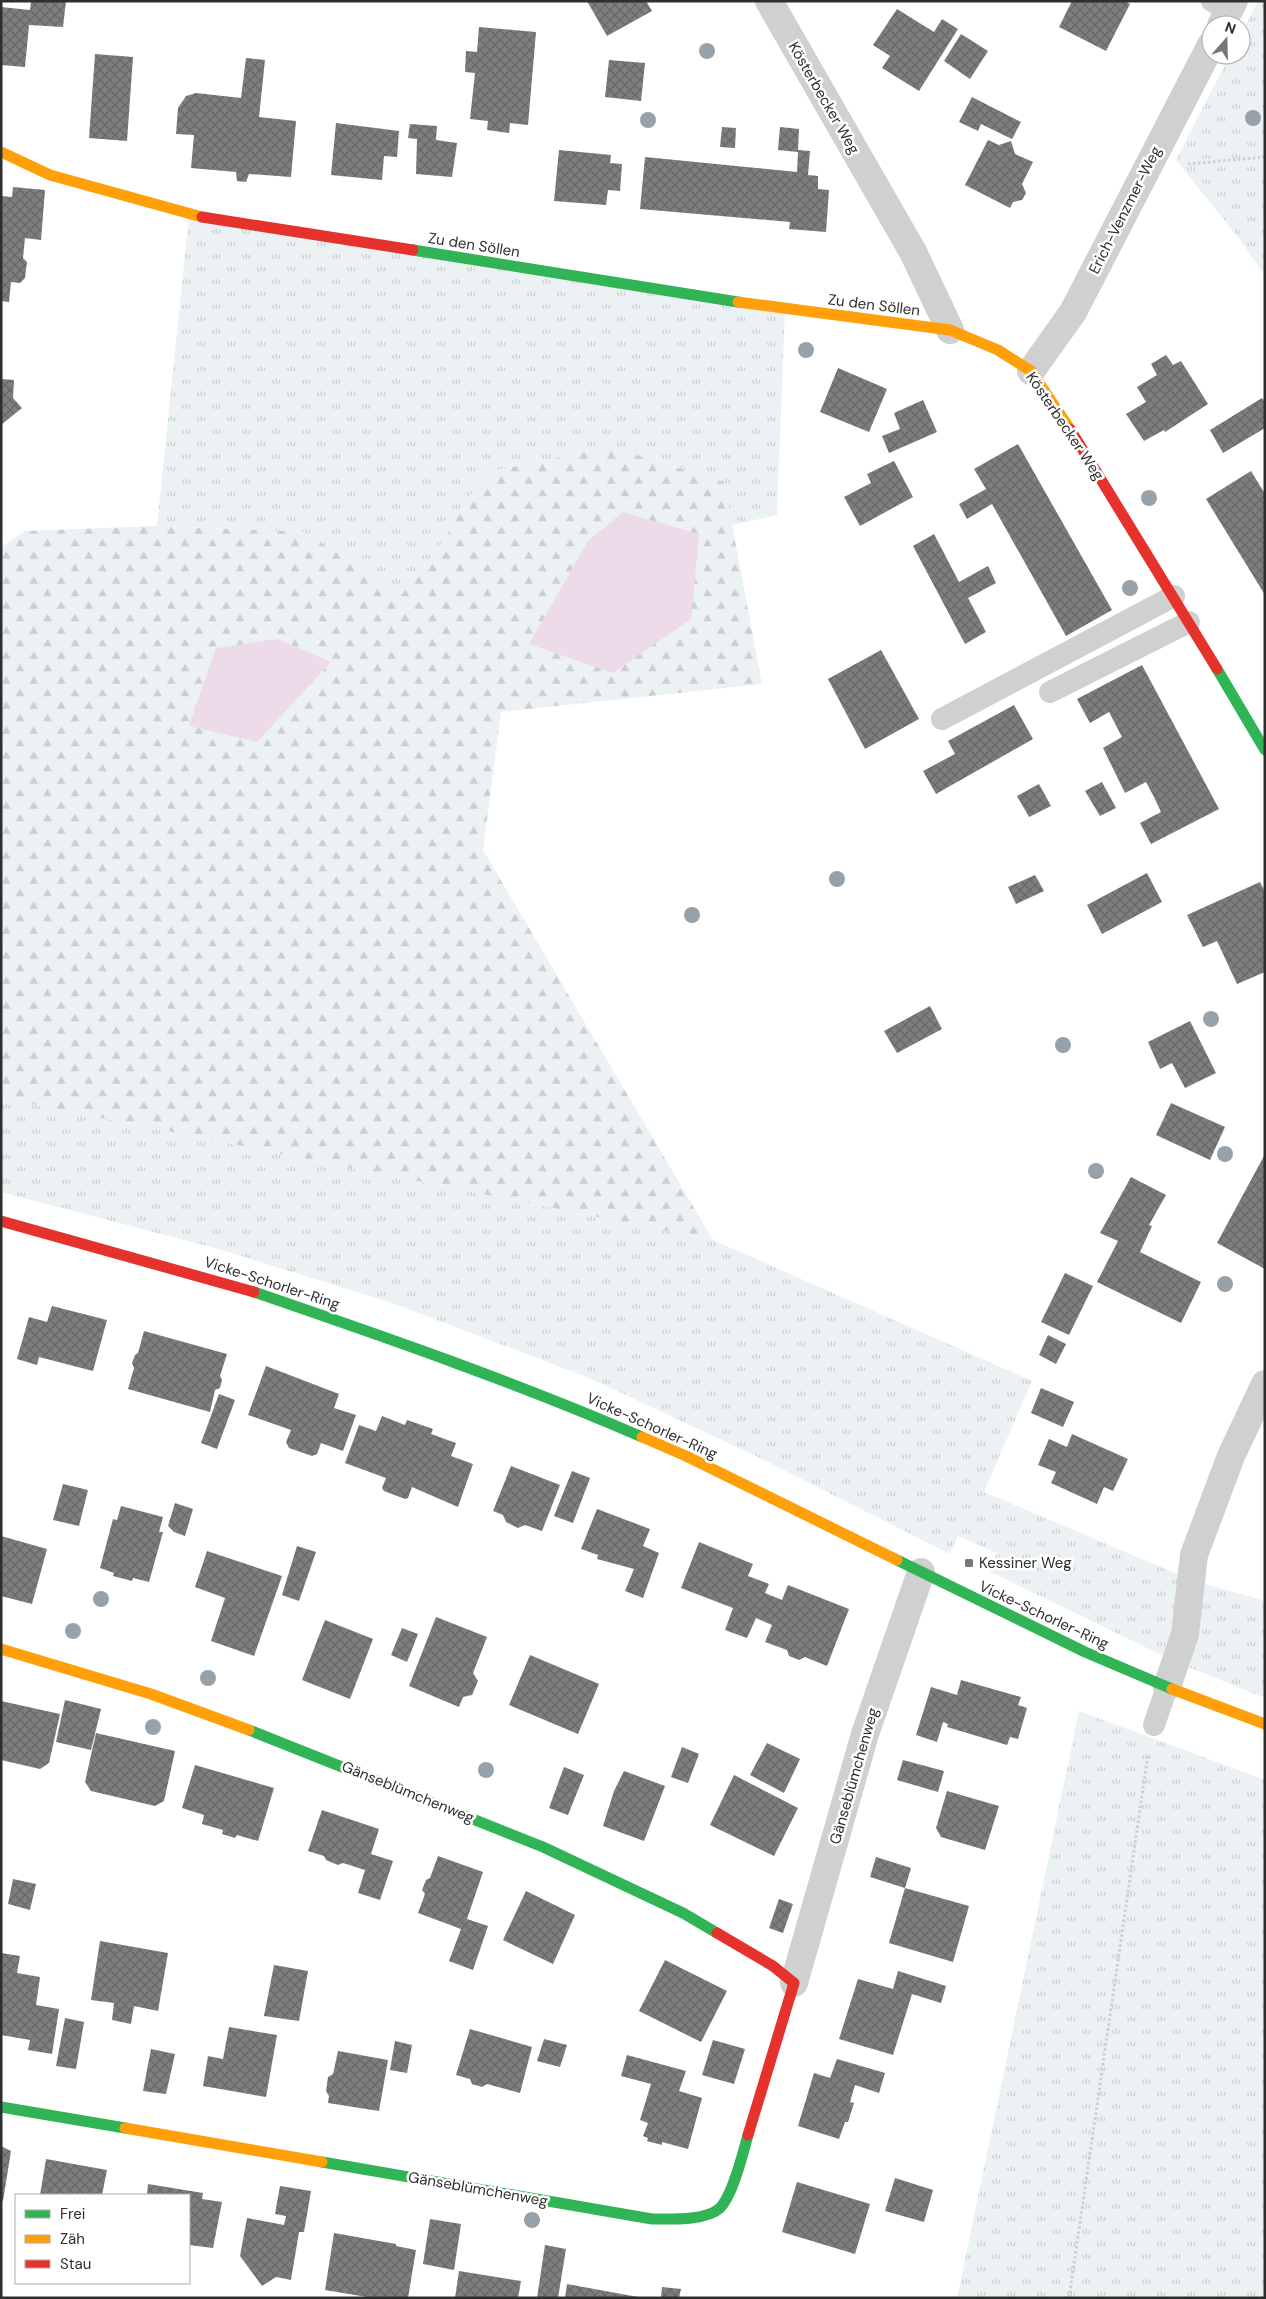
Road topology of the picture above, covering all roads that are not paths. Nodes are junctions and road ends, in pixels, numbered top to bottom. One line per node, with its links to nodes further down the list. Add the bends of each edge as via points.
1 (769, 1): 4 (street, Kösterbecker Weg, via 913,252)
2 (1201, 65): 5 (street, Erich-Venzmer-Weg, via 1073,312)
3 (1, 152): 4 (street, Zu den Söllen, via 50,175 189,215 785,309)
4 (950, 330): 5 (street, Kösterbecker Weg, via 998,350)
5 (1031, 371): 6 (street, Kösterbecker Weg)
6 (1174, 596): 7 (street, Kösterbecker Weg); 9 (lane)
7 (1189, 622): 8 (lane); 10 (street, Kösterbecker Weg)
8 (1050, 692)
9 (942, 719)
10 (1264, 748)
11 (1, 1221): 13 (street, Vicke-Schorler-Ring, via 228,1283 552,1399 686,1456)
12 (1265, 1384): 15 (street, via 1231,1456 1194,1555 1185,1634)
13 (921, 1572): 15 (street, Vicke-Schorler-Ring, via 1084,1652); 18 (street, Gänseblümchenweg, via 865,1734)
14 (1, 1648): 18 (street, Gänseblümchenweg, via 151,1694 261,1734 534,1843 683,1913 773,1966)
15 (1167, 1688): 16 (street, Vicke-Schorler-Ring); 17 (lane)
16 (1265, 1724)
17 (1154, 1725)
18 (794, 1983): 19 (street, Gänseblümchenweg, via 736,2180 720,2208 693,2219 652,2219)
19 (1, 2106)

